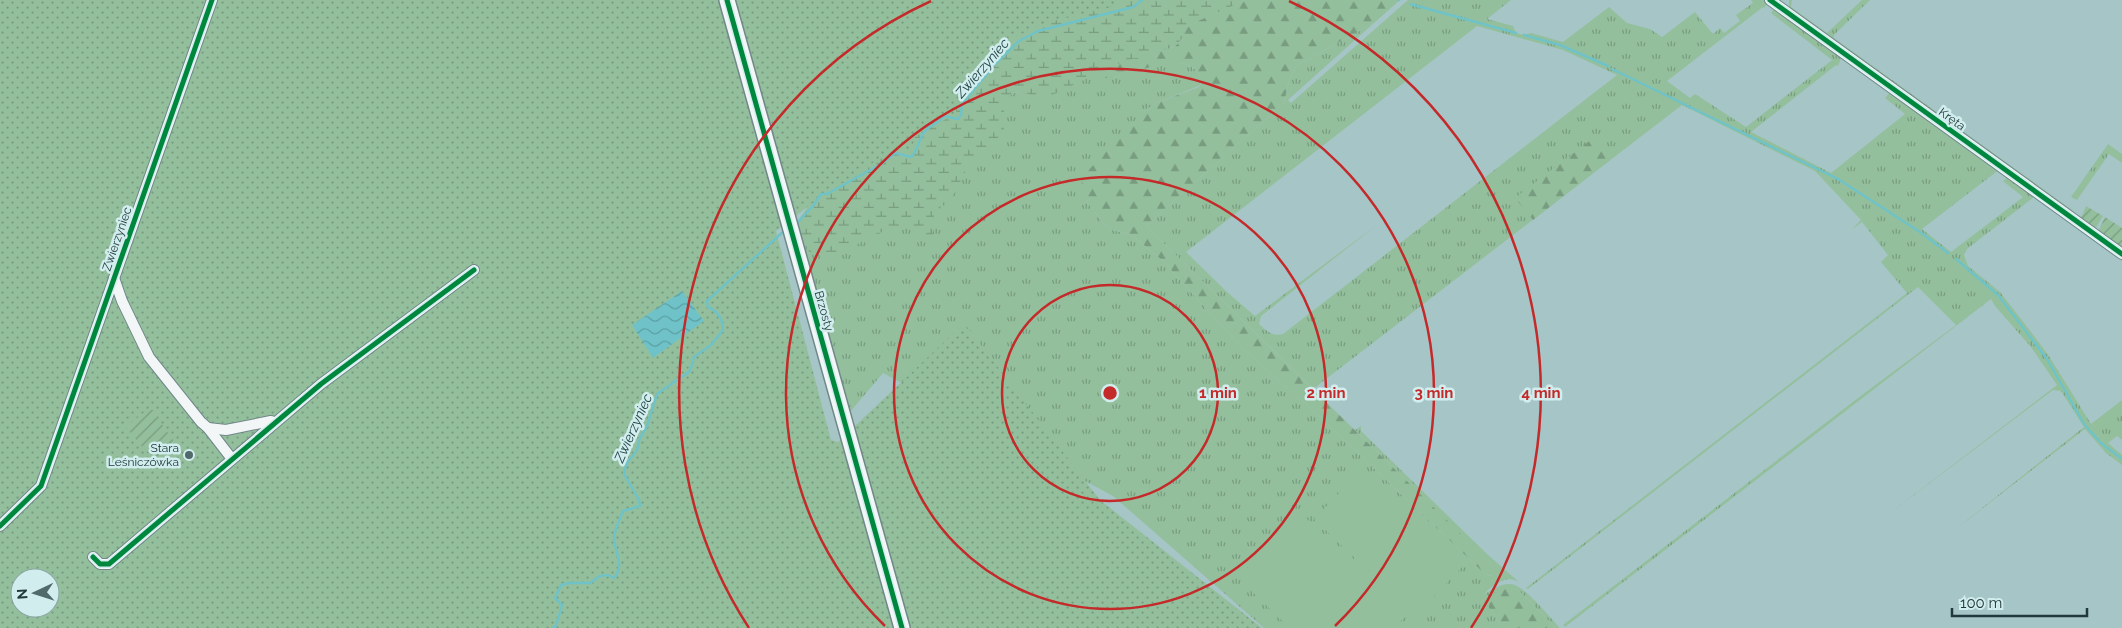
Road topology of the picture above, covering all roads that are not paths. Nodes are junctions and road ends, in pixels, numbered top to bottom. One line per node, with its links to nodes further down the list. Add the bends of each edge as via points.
1 (212, 0): 7 (street, Zwierzyniec)
2 (727, 0): 13 (street, Brzosty)
3 (1770, 0): 4 (street, Kręta)
4 (1783, 4): 5 (street, Kręta)
5 (2122, 254)
6 (474, 270): 8 (street, via 354,358)
7 (114, 278): 9 (street, via 149,357); 11 (street, Zwierzyniec, via 41,486)
8 (274, 422): 9 (street, via 226,430); 10 (street)
9 (208, 428): 10 (street)
10 (232, 459): 12 (street, via 110,564 100,564)
11 (0, 526)
12 (92, 558)
13 (902, 628)

